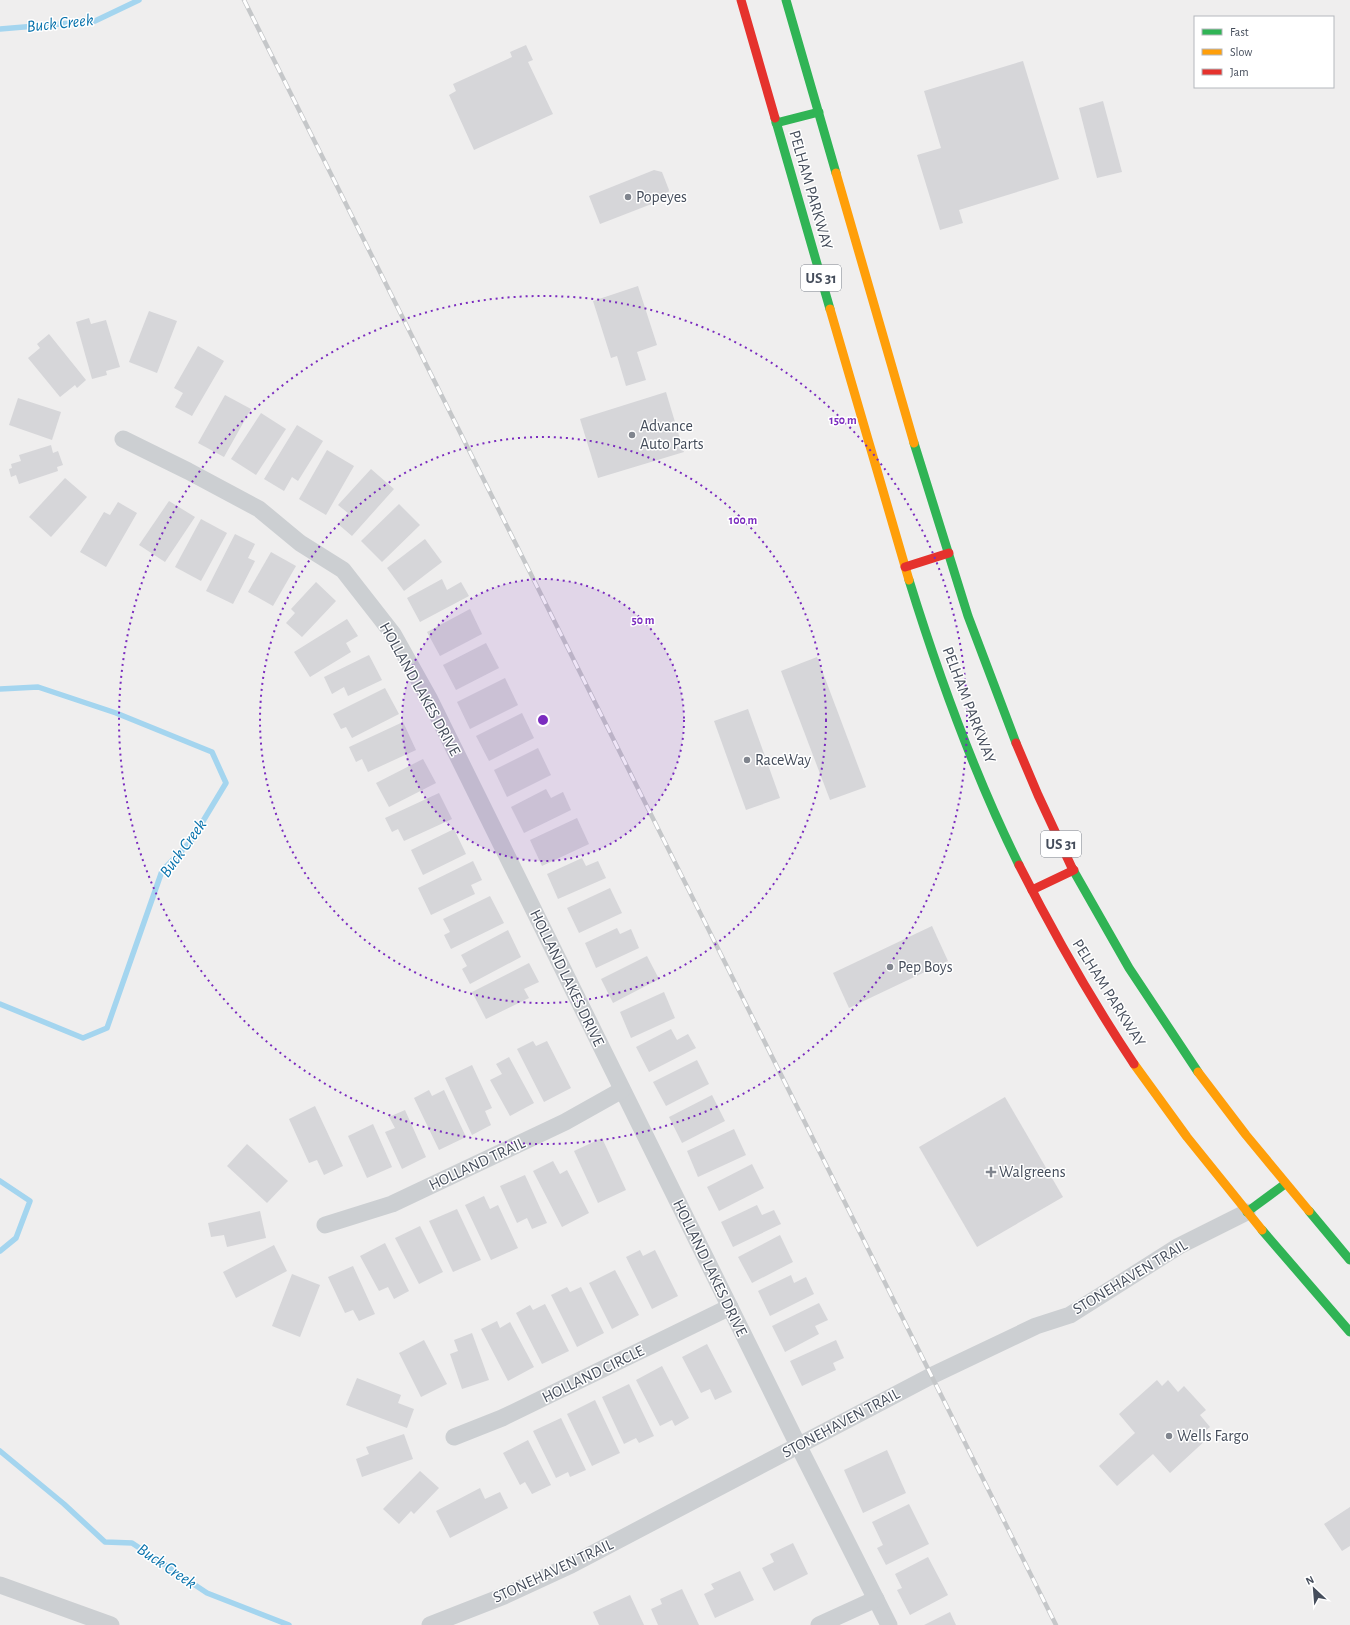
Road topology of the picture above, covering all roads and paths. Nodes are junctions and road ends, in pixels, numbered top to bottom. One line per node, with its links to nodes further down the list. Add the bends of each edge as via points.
1 (741, 0): 4 (main road, PELHAM PARKWAY / US 31)
2 (786, 0): 3 (main road, PELHAM PARKWAY / US 31)
3 (819, 112): 4 (main road); 6 (main road, PELHAM PARKWAY / US 31, via 919,462)
4 (776, 123): 7 (main road, PELHAM PARKWAY / US 31)
5 (123, 439): 10 (street, HOLLAND LAKES DRIVE, via 259,509 300,543 343,570 388,628 430,700)
6 (948, 553): 7 (main road); 8 (main road, PELHAM PARKWAY / US 31, via 970,622 1008,724)
7 (906, 567): 9 (main road, PELHAM PARKWAY / US 31, via 942,681 966,745)
8 (1074, 870): 9 (main road); 11 (main road, PELHAM PARKWAY / US 31, via 1102,921 1168,1027 1211,1090)
9 (1032, 890): 12 (main road, PELHAM PARKWAY / US 31, via 1090,995 1144,1078 1186,1136)
10 (622, 1090): 13 (street, HOLLAND TRAIL, via 565,1122 392,1204); 15 (street, HOLLAND LAKES DRIVE)
11 (1286, 1184): 12 (main road); 14 (main road, PELHAM PARKWAY / US 31)
12 (1247, 1212): 16 (main road, PELHAM PARKWAY / US 31); 18 (street, STONEHAVEN TRAIL, via 1179,1246 1070,1315 1009,1338)
13 (325, 1225)
14 (1350, 1260)
15 (730, 1307): 17 (street, HOLLAND CIRCLE, via 502,1418); 18 (street, HOLLAND LAKES DRIVE)
16 (1350, 1332)
17 (454, 1437)
18 (798, 1445): 20 (street, HOLLAND LAKES DRIVE); 22 (street, STONEHAVEN TRAIL, via 570,1565 504,1596)
19 (0, 1585): 21 (street)
20 (876, 1599): 23 (street); 24 (street, HOLLAND LAKES DRIVE)
21 (111, 1625)
22 (430, 1625)
23 (819, 1625)
24 (889, 1625)

